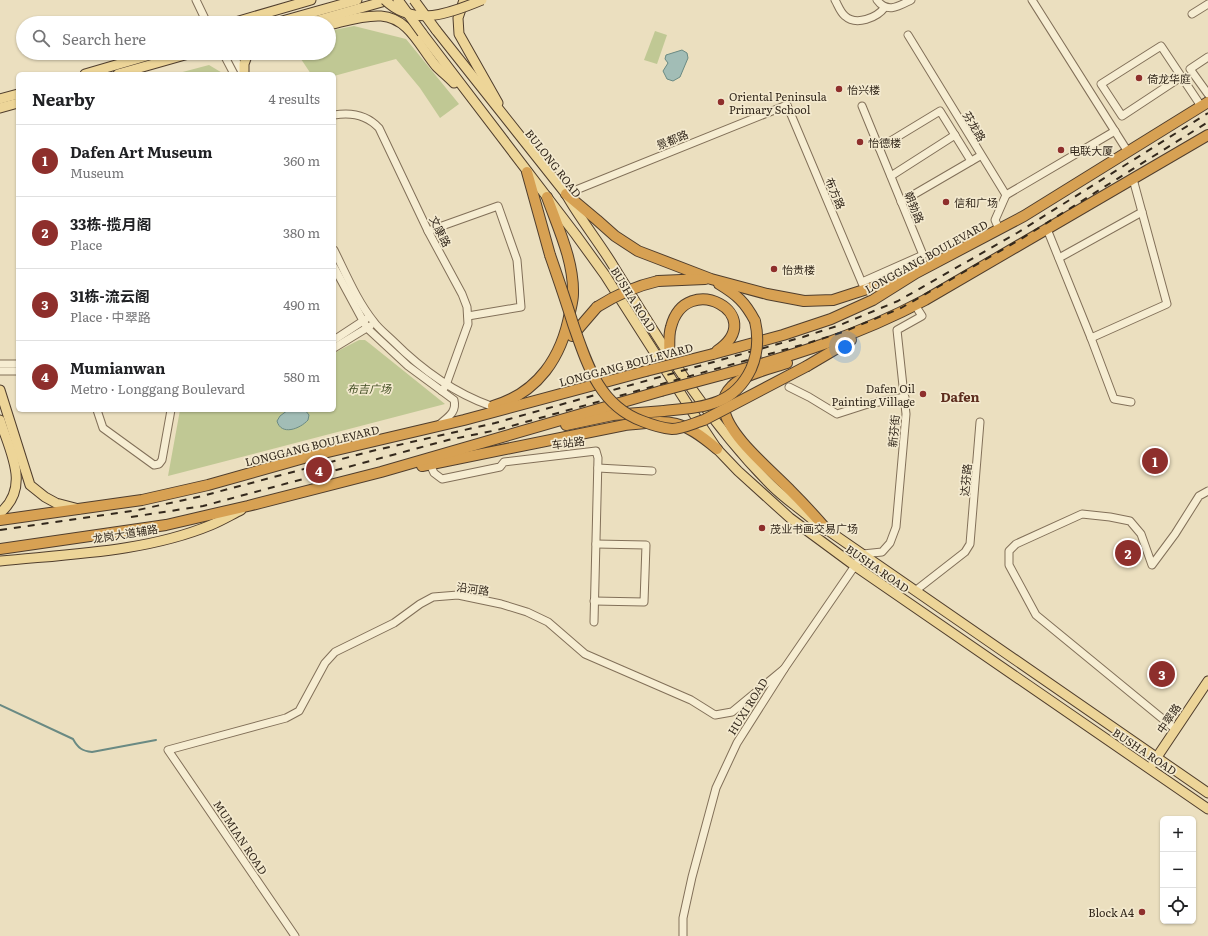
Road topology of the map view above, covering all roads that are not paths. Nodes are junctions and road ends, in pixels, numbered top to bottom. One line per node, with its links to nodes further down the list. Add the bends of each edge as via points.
1 (196, 0): 17 (street)
2 (311, 0): 18 (main road)
3 (357, 0): 19 (main road)
4 (385, 0): 9 (main road, bridge, via 399,10 425,17 454,11)
5 (389, 0): 20 (main road)
6 (398, 0): 39 (main road, bridge)
7 (414, 0): 45 (main road, BULONG ROAD, bridge)
8 (464, 0): 45 (main road, via 458,18 459,34)
9 (482, 0)
10 (835, 0): 15 (street, via 843,14 850,19 866,20)
11 (877, 0): 15 (street)
12 (911, 0): 15 (street, via 894,8)
13 (1032, 0): 46 (street)
14 (1208, 4): 16 (street)
15 (885, 7)
16 (1192, 14)
17 (204, 16)
18 (256, 16)
19 (300, 16)
20 (333, 16)
21 (336, 22): 39 (main road, via 366,16 382,16 396,21 411,31 436,65)
22 (908, 35): 51 (street, 芬龙路)
23 (1208, 57): 35 (street, via 1190,69)
24 (133, 60): 29 (main road)
25 (167, 60): 30 (main road)
26 (227, 60): 31 (street)
27 (236, 60): 32 (street)
28 (246, 60): 33 (main road)
29 (92, 72)
30 (125, 72)
31 (233, 72)
32 (242, 72)
33 (243, 72)
34 (1181, 77): 34 (street, via 1161,46 1101,84 1122,116); 40 (street)
35 (1208, 94)
36 (16, 95): 37 (main road)
37 (0, 99)
38 (16, 104): 43 (main road)
39 (475, 104): 53 (main road)
40 (1205, 104): 50 (highway, LONGGANG BOULEVARD)
41 (788, 105): 56 (street, 景都路); 69 (street, 布方路)
42 (862, 106): 49 (street, 朝勃路)
43 (0, 108)
44 (336, 115): 63 (street, 文康路, via 358,115 370,120 379,128)
45 (512, 127): 56 (main road, BULONG ROAD)
46 (1115, 131): 50 (street); 57 (street)
47 (955, 135): 49 (street, via 940,111); 52 (street); 54 (street)
48 (1208, 135): 55 (highway)
49 (879, 148): 54 (street, 朝勃路)
50 (1128, 152): 61 (highway, LONGGANG BOULEVARD)
51 (980, 156): 52 (street); 57 (street, 芬龙路)
52 (971, 161): 59 (street)
53 (527, 172): 58 (main road); 73 (highway, bridge, via 550,255 588,368 605,395 619,409 634,418 654,426 673,429 704,420 807,366)
54 (891, 176): 59 (street, 朝勃路)
55 (1133, 179): 60 (street); 62 (highway)
56 (566, 194): 68 (highway, via 615,236 638,251); 82 (main road, BULONG ROAD)
57 (1006, 195): 61 (street, via 995,220)
58 (547, 197): 80 (highway, via 569,260 574,295 568,327); 99 (main road, BUSHA ROAD, via 605,275)
59 (901, 202): 69 (street, 朝勃路, via 923,255)
60 (1142, 212): 65 (street); 76 (street, via 1167,304)
61 (999, 229): 67 (highway, LONGGANG BOULEVARD)
62 (1047, 229): 65 (street); 70 (highway)
63 (428, 231): 71 (street, 文康路, via 462,294); 71 (street, via 498,206 517,260 521,307)
64 (336, 254): 72 (street)
65 (1059, 258): 76 (street)
66 (336, 271): 75 (street)
67 (916, 273): 69 (highway); 81 (highway, LONGGANG BOULEVARD, via 874,300 831,319)
68 (711, 279): 69 (highway, via 804,301 833,300); 80 (highway, bridge, via 658,281 640,285 613,297 597,307); 100 (highway, bridge, via 738,296 755,321 758,335 754,363 741,387 729,396 698,408 613,415 574,423)
69 (863, 286)
70 (915, 305): 73 (highway); 90 (street, 新芬街, via 922,316 897,330)
71 (468, 316): 88 (street, 文康路, via 466,331)
72 (370, 317): 74 (street); 75 (street)
73 (881, 322): 78 (highway)
74 (374, 323): 75 (street); 88 (street)
75 (365, 325): 77 (street); 79 (street); 88 (street, via 408,366)
76 (1091, 338): 91 (street, via 1114,399)
77 (336, 339)
78 (826, 344): 102 (highway, bridge); 109 (highway, via 806,356 738,381 724,398 723,408 734,431)
79 (336, 347)
80 (558, 353): 92 (highway, via 536,381 503,403)
81 (713, 354): 82 (highway, via 730,340 734,326 732,313 726,306 706,299 690,303 681,309 674,319 670,328); 96 (highway, LONGGANG BOULEVARD, bridge)
82 (669, 357): 109 (main road, BUSHA ROAD, via 728,436 771,485)
83 (0, 364): 84 (street)
84 (16, 364)
85 (0, 371): 86 (street)
86 (16, 371)
87 (789, 387): 90 (street, via 836,414 868,404)
88 (444, 388): 92 (street); 98 (street, via 456,406 453,413)
89 (0, 390): 106 (main road, via 30,485 56,503)
90 (905, 398): 112 (street, 新芬街, via 906,414 896,527 890,543 882,552)
91 (1132, 402)
92 (491, 406): 96 (highway)
93 (98, 412): 94 (street, via 103,428 150,463 159,464 162,460)
94 (171, 412)
95 (0, 420): 107 (main road, via 18,476 12,497)
96 (464, 420): 98 (highway, LONGGANG BOULEVARD)
97 (980, 422): 115 (street, 达芬路, via 972,539 965,552)
98 (438, 426): 106 (highway, LONGGANG BOULEVARD, via 310,456 157,497)
99 (717, 449): 100 (highway, via 696,431 678,422 655,421); 114 (main road, BUSHA ROAD, via 790,518)
100 (430, 464): 101 (street, 车站路, via 434,473 442,478 500,467 504,462 593,450 598,453); 102 (highway)
101 (598, 468): 103 (street); 110 (street, 车站路)
102 (381, 472): 105 (highway)
103 (652, 472)
104 (1208, 491): 120 (street, via 1199,496 1152,565 1141,534 1130,521 1082,514 1016,544 1009,552 1009,565 1036,615)
105 (248, 506): 111 (highway, via 166,525); 113 (main road, 龙岗大道辅路, via 212,525 144,544)
106 (80, 509): 108 (highway, LONGGANG BOULEVARD)
107 (0, 513)
108 (0, 520)
109 (828, 530): 112 (main road, BUSHA ROAD)
110 (596, 544): 116 (street, 车站路); 116 (street, via 646,545 644,602)
111 (0, 549)
112 (863, 554): 114 (street, HUXI ROAD); 115 (main road, BUSHA ROAD)
113 (0, 562)
114 (855, 566): 118 (street, HUXI ROAD); 123 (main road, BUSHA ROAD)
115 (915, 591): 122 (main road, BUSHA ROAD)
116 (594, 601): 117 (street, 车站路)
117 (594, 622)
118 (784, 669): 121 (street, 沿河路, via 732,712 715,715 691,700 586,654 548,622 527,612 472,597 433,597 394,623 335,652 324,663 299,711 286,718); 127 (street, HUXI ROAD, via 737,743 716,788 692,876 683,918)
119 (1208, 681): 120 (main road, 中翠路)
120 (1175, 729): 122 (main road, 中翠路)
121 (168, 750): 126 (street, MUMIAN ROAD)
122 (1156, 758): 123 (main road, 中翠路); 124 (main road, BUSHA ROAD)
123 (1149, 769): 125 (main road, BUSHA ROAD)
124 (1208, 793)
125 (1208, 809)
126 (295, 936)
127 (683, 936)

